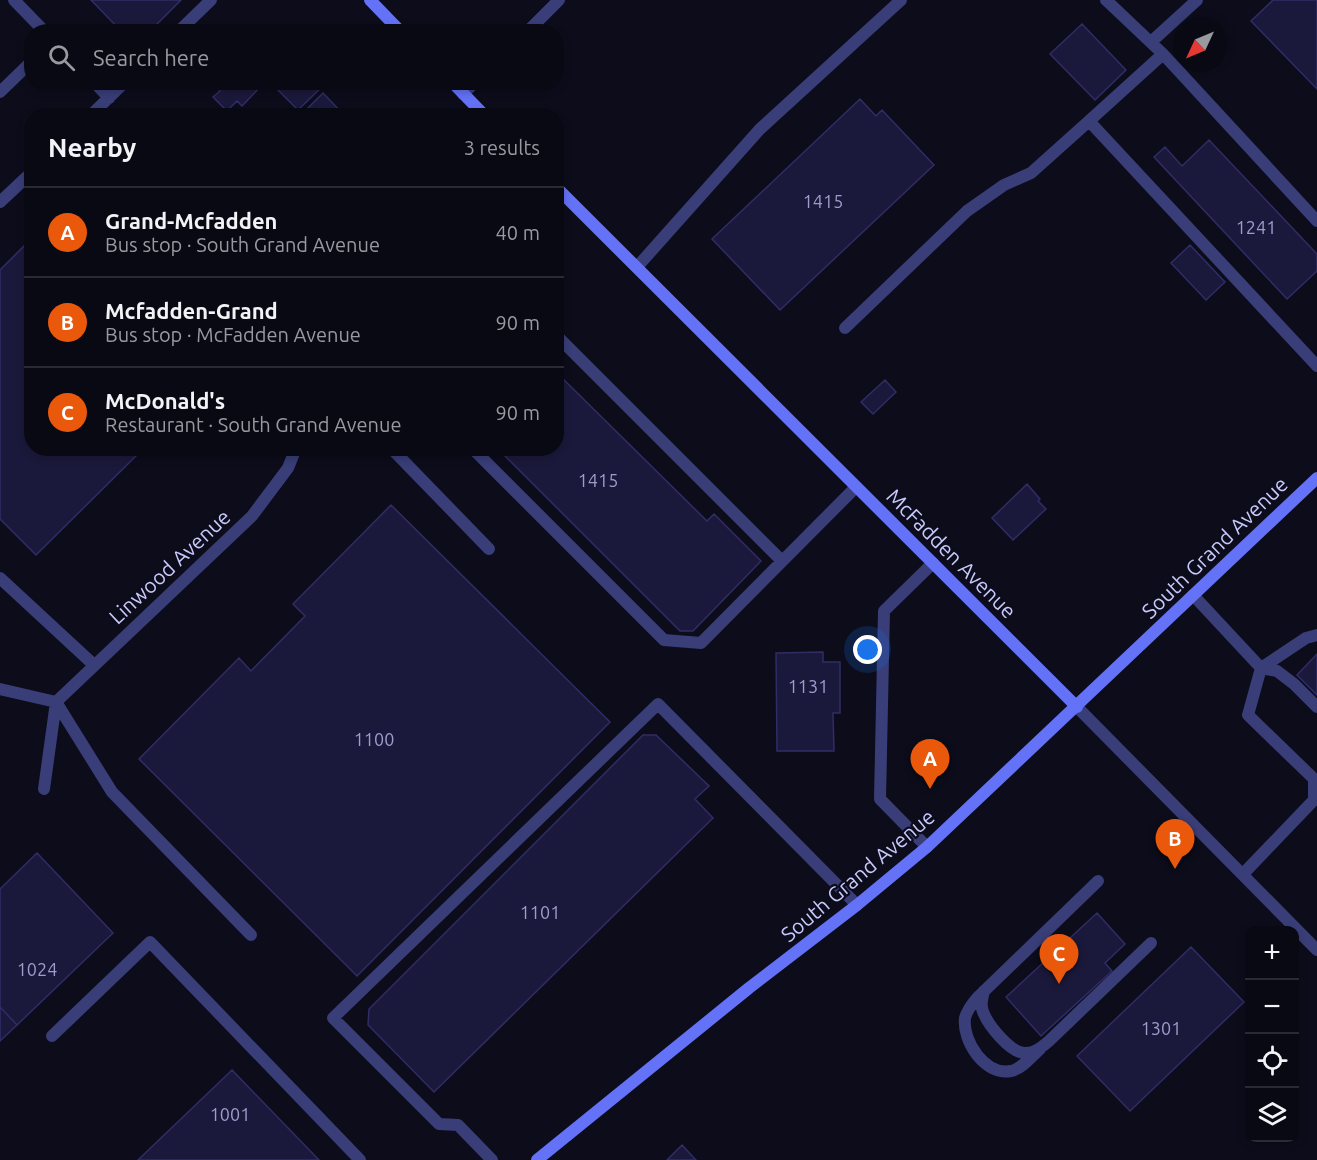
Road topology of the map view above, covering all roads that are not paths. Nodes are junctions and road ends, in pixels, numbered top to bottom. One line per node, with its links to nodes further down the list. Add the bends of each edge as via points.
1 (14, 0): 8 (street)
2 (211, 0): 9 (street)
3 (370, 0): 10 (main road)
4 (559, 0): 11 (street)
5 (901, 0): 29 (street, via 760,129)
6 (1106, 0): 12 (street)
7 (1197, 0): 12 (street)
8 (37, 24)
9 (186, 24)
10 (393, 24)
11 (535, 24)
12 (1151, 42): 13 (street)
13 (1163, 54): 24 (street); 28 (street)
14 (24, 69): 19 (street)
15 (102, 90): 21 (street)
16 (117, 90): 21 (street)
17 (459, 90): 20 (main road)
18 (467, 90): 20 (street)
19 (0, 92)
20 (463, 94): 23 (main road)
21 (109, 98): 22 (street)
22 (98, 108)
23 (477, 108)
24 (1089, 122): 30 (street, via 1030,173 1004,184 967,211); 32 (street)
25 (24, 180): 27 (street)
26 (564, 195): 29 (main road, McFadden Avenue)
27 (0, 202)
28 (1317, 220)
29 (637, 267): 37 (main road, McFadden Avenue)
30 (845, 328)
31 (564, 343): 39 (street)
32 (1317, 366)
33 (293, 456): 44 (street, Linwood Avenue, via 252,516)
34 (399, 456): 38 (street)
35 (480, 456): 39 (street, via 664,640 701,643)
36 (1317, 478): 42 (main road, South Grand Avenue)
37 (856, 487): 39 (street); 40 (main road, McFadden Avenue)
38 (489, 549)
39 (782, 561)
40 (933, 563): 48 (main road, McFadden Avenue); 51 (street, via 884,611 880,799)
41 (0, 578): 44 (street)
42 (1193, 595): 45 (street); 48 (main road, South Grand Avenue)
43 (1317, 635): 45 (street)
44 (94, 665): 47 (street, Linwood Avenue)
45 (1261, 668): 49 (street, via 1277,671); 52 (street, via 1248,715 1314,779 1314,800)
46 (0, 689): 47 (street)
47 (56, 702): 50 (street); 55 (street, via 112,792)
48 (1077, 707): 51 (main road, South Grand Avenue); 52 (street, McFadden Avenue)
49 (1317, 707)
50 (44, 789)
51 (927, 846): 54 (main road, South Grand Avenue)
52 (1243, 874): 57 (street, McFadden Avenue)
53 (1098, 881): 58 (street)
54 (857, 905): 62 (street, via 658,704 333,1018 439,1124 458,1125); 63 (main road, South Grand Avenue)
55 (251, 935)
56 (1151, 943): 60 (street)
57 (1317, 950)
58 (984, 991): 60 (street, via 983,1013 995,1032 1023,1053); 60 (street, via 965,1017 965,1031 988,1066 998,1072 1012,1071)
59 (52, 1036): 61 (street, via 150,942)
60 (1040, 1049)
61 (360, 1160)
62 (492, 1160)
63 (537, 1160)

